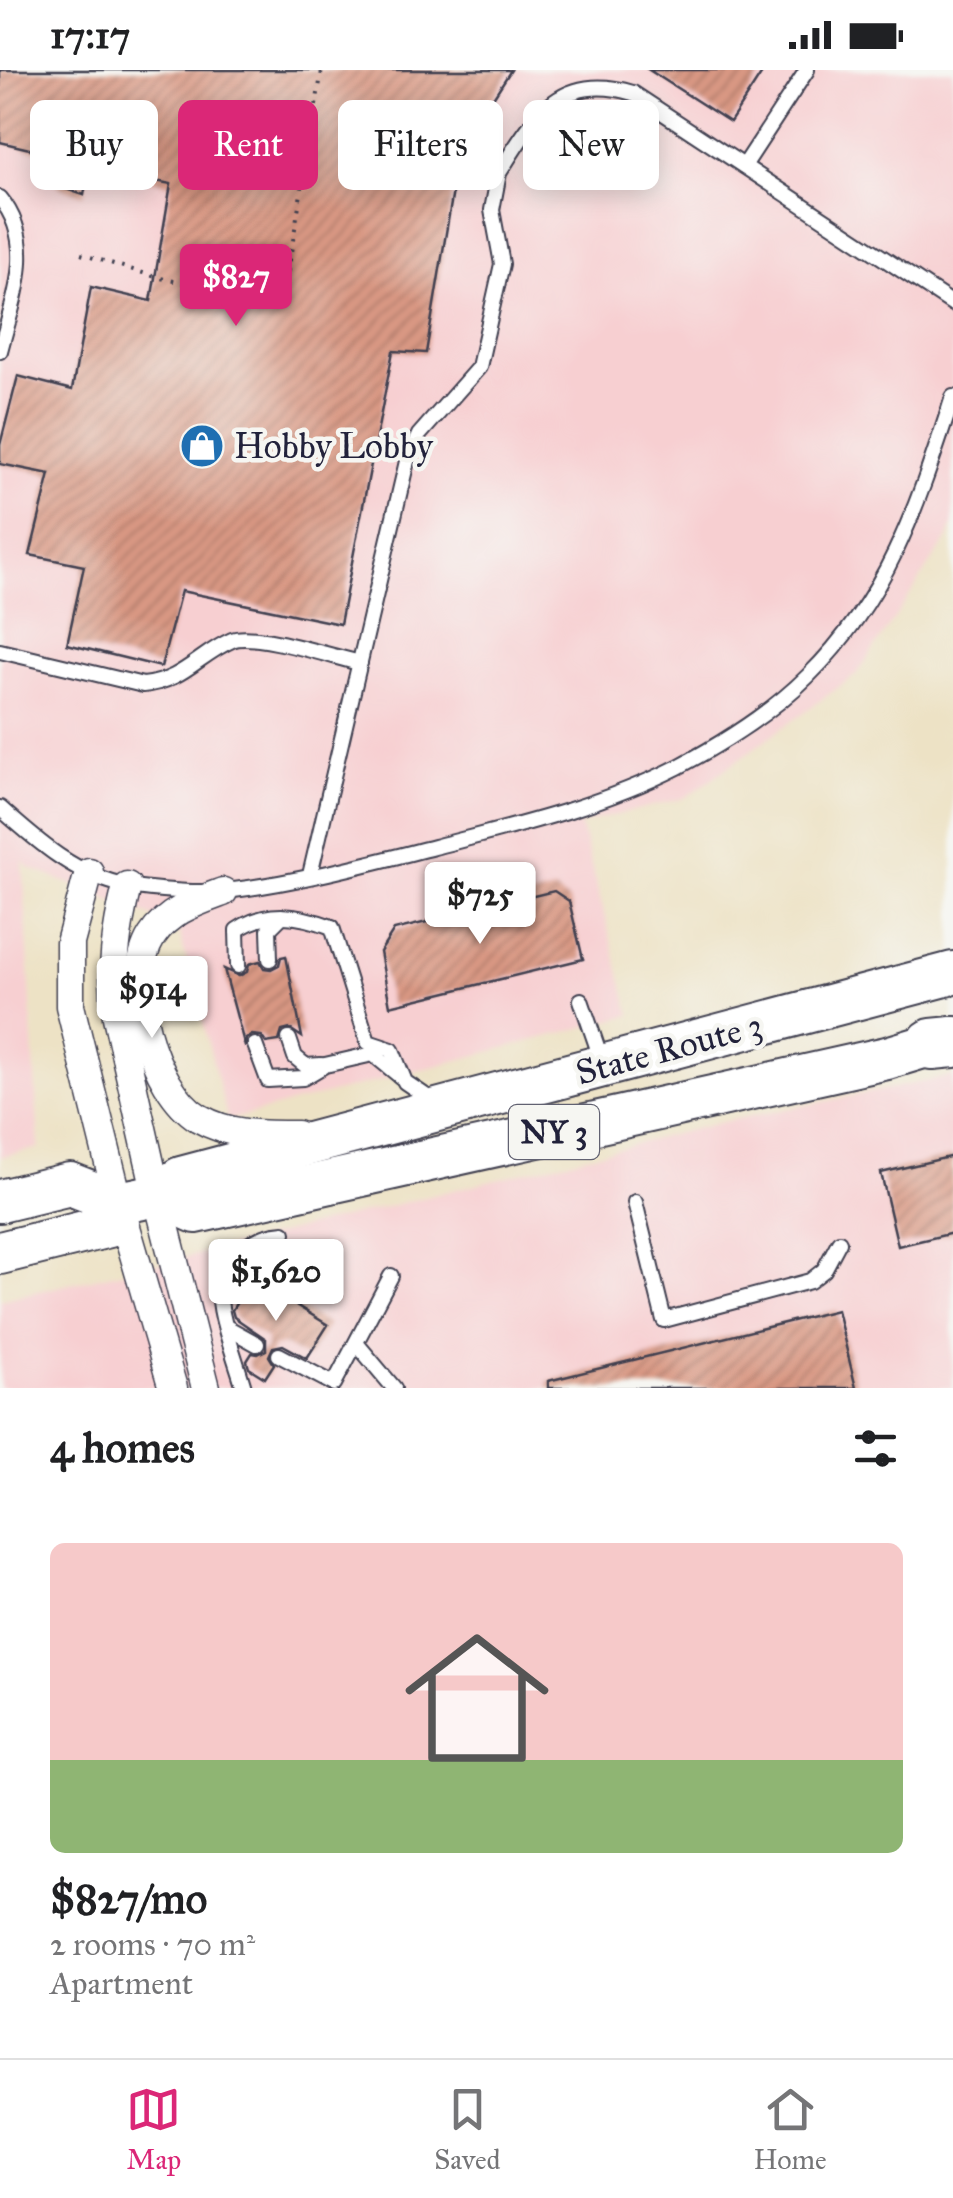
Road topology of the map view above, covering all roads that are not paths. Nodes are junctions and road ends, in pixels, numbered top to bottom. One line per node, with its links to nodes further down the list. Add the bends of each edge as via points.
1 (807, 70): 2 (lane)
2 (744, 166): 4 (lane); 8 (lane, via 622,89 566,93 537,112 494,186 502,264 479,367 413,446)
3 (0, 198): 5 (lane, via 19,228 21,257)
4 (953, 304)
5 (0, 352)
6 (953, 397): 11 (lane, via 918,502 864,613 768,710 680,766 623,792)
7 (0, 651): 8 (lane, via 143,685 166,682 244,637)
8 (360, 663): 11 (lane)
9 (0, 808): 10 (lane, via 39,843)
10 (89, 872): 12 (lane); 27 (street, via 70,943 70,1006)
11 (310, 875): 13 (lane)
12 (127, 886): 13 (lane); 27 (street, via 112,987)
13 (223, 892): 26 (street, via 167,918 146,948 141,1002 161,1074 184,1106 246,1135)
14 (281, 916): 15 (lane, via 269,929); 16 (lane, via 237,930); 24 (lane, via 332,927 368,1042 392,1050)
15 (270, 959)
16 (238, 966)
17 (953, 974): 23 (main road, State Route 3 / NY 3)
18 (580, 1000): 23 (lane)
19 (289, 1039): 22 (lane, via 294,1057 306,1066)
20 (946, 1041): 27 (main road, State Route 3 / NY 3, via 196,1212)
21 (255, 1045): 22 (lane, via 268,1080 303,1078)
22 (325, 1065): 24 (lane, via 373,1054)
23 (604, 1066): 25 (main road, State Route 3 / NY 3)
24 (405, 1080): 25 (lane)
25 (444, 1108): 26 (main road, State Route 3 / NY 3)
26 (344, 1135): 27 (main road, State Route 3 / NY 3, via 181,1178)
27 (138, 1199): 28 (main road, via 70,1184); 32 (main road, State Route 3 / NY 3, via 108,1226); 38 (street); 39 (street)
28 (0, 1201)
29 (635, 1202): 31 (lane, via 664,1320 810,1281)
30 (284, 1233): 34 (lane, via 264,1234 234,1259 220,1299)
31 (839, 1242)
32 (0, 1253)
33 (390, 1276): 36 (lane)
34 (228, 1328): 35 (lane); 40 (lane)
35 (257, 1344)
36 (357, 1344): 37 (lane, via 334,1384); 41 (lane)
37 (279, 1355)
38 (173, 1388)
39 (206, 1388)
40 (244, 1388)
41 (394, 1388)

